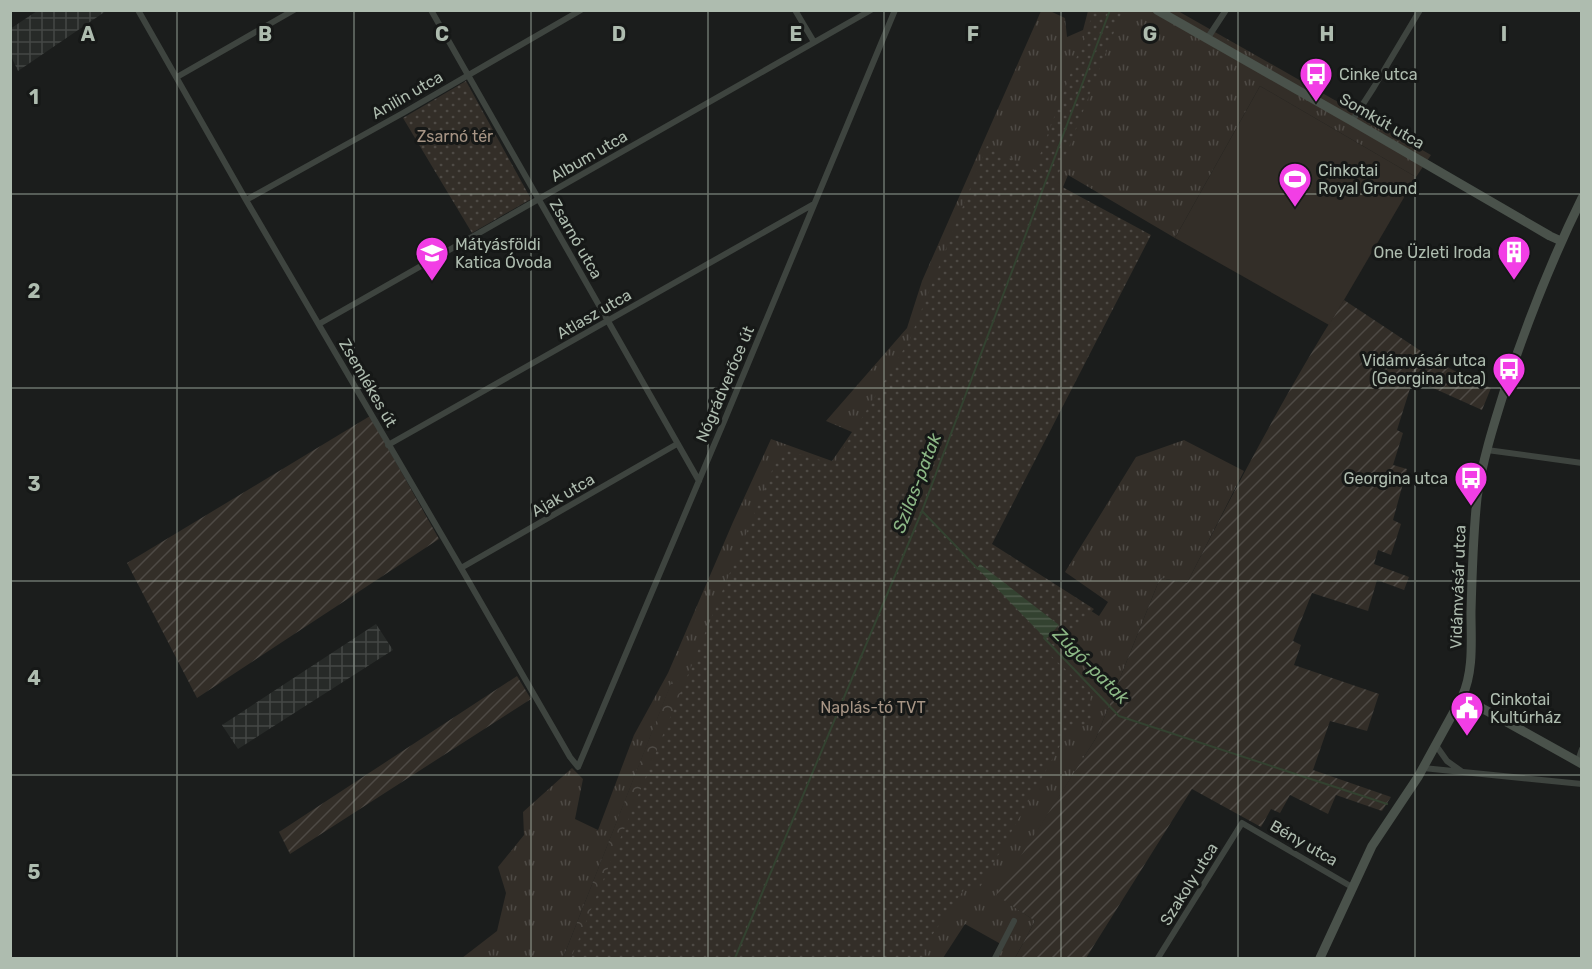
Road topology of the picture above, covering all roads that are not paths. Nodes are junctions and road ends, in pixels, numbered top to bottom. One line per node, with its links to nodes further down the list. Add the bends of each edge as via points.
1 (138, 10): 15 (street, Zsemlékes út)
2 (294, 10): 15 (street)
3 (430, 10): 14 (street, Zsarnó utca)
4 (580, 10): 14 (street, Anilin utca)
5 (795, 10): 13 (street)
6 (871, 10): 13 (street, Album utca)
7 (885, 10): 11 (street)
8 (1157, 10): 12 (main road, Somkút utca)
9 (1226, 10): 12 (street)
10 (1420, 10): 16 (street)
11 (894, 12): 20 (street, Nógrádverőce út)
12 (1207, 39): 16 (main road, Somkút utca)
13 (814, 42): 19 (street, Album utca)
14 (467, 75): 18 (street, Anilin utca); 19 (street, Zsarnó utca)
15 (177, 77): 18 (street, Zsemlékes út)
16 (1352, 121): 21 (main road, Somkút utca)
17 (1581, 198): 21 (main road, Vidámvásár utca)
18 (246, 200): 23 (street, Zsemlékes út)
19 (538, 200): 22 (street, Zsarnó utca); 23 (street, Album utca)
20 (813, 205): 22 (street, Atlasz utca); 28 (street, Nógrádverőce út)
21 (1561, 241): 26 (main road, Vidámvásár utca, via 1523,334)
22 (607, 321): 24 (street, Zsarnó utca); 25 (street, Atlasz utca)
23 (319, 324): 25 (street, Zsemlékes út)
24 (677, 444): 28 (street, Zsarnó utca); 29 (street, Ajak utca)
25 (388, 446): 29 (street, Zsemlékes út)
26 (1487, 450): 27 (street); 30 (main road, Vidámvásár utca, via 1473,547 1470,669)
27 (1581, 463)
28 (699, 481): 34 (street, Nógrádverőce út)
29 (461, 568): 34 (street, Zsemlékes út)
30 (1462, 697): 31 (main road, Vidámvásár utca); 33 (main road)
31 (1435, 744): 35 (main road, Vidámvásár utca); 36 (street, via 1447,761)
32 (1581, 749): 33 (street)
33 (1580, 762)
34 (578, 767)
35 (1423, 768): 36 (street); 39 (main road, Vidámvásár utca, via 1372,846)
36 (1461, 771): 37 (street)
37 (1581, 784)
38 (1242, 823): 39 (street, Bény utca); 42 (street, Szakoly utca)
39 (1352, 887): 43 (main road, Vidámvásár utca)
40 (1014, 921): 41 (street)
41 (995, 958)
42 (1158, 958)
43 (1320, 958)

